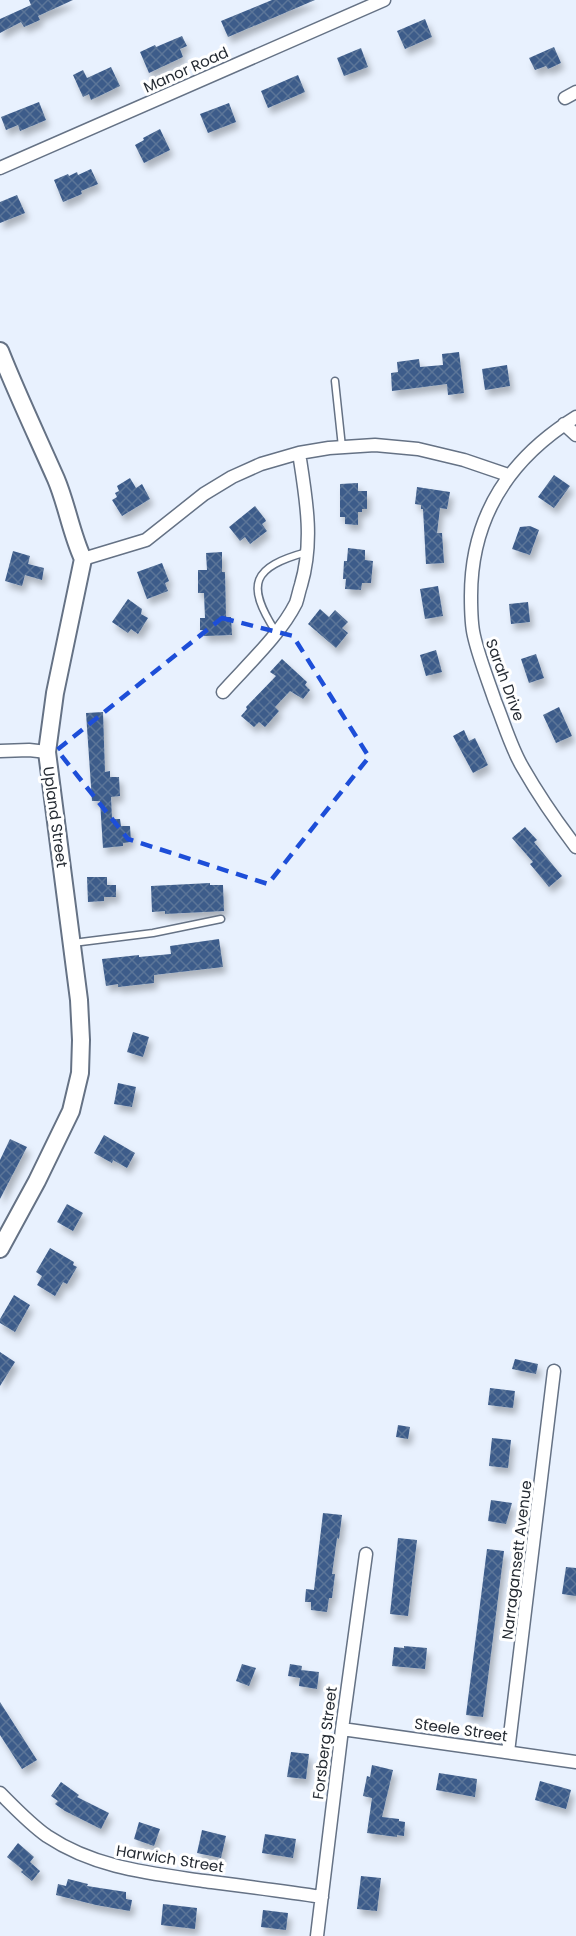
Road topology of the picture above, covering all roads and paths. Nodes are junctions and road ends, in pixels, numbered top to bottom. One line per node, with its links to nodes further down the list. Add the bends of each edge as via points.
1 (384, 0): 2 (street, Manor Road)
2 (0, 168)
3 (0, 351): 12 (street, via 56,481)
4 (335, 381): 8 (lane)
5 (576, 417): 6 (street, Sarah Drive)
6 (564, 424): 7 (street); 10 (street, Sarah Drive)
7 (576, 435)
8 (342, 447): 9 (street); 10 (street, via 418,449)
9 (299, 453): 11 (street, via 307,504); 12 (street, via 232,477 146,540)
10 (508, 475): 17 (street, Sarah Drive, via 487,513 475,546 471,577 473,634 522,766)
11 (308, 552): 13 (street, via 296,602); 13 (lane, via 277,562 262,574 259,601)
12 (83, 559): 16 (street, Upland Street)
13 (276, 632): 14 (street)
14 (223, 692)
15 (0, 751): 16 (street)
16 (47, 752): 19 (street, Upland Street)
17 (576, 847)
18 (221, 919): 19 (lane, via 153,933)
19 (72, 943): 20 (street, Upland Street, via 81,1040 76,1096)
20 (0, 1249)
21 (554, 1371): 24 (street, Narragansett Avenue)
22 (366, 1554): 23 (street, Forsberg Street)
23 (342, 1729): 24 (street, Steele Street); 27 (street, Forsberg Street)
24 (508, 1752): 25 (street, Steele Street)
25 (576, 1762)
26 (0, 1792): 27 (street, Harwich Street, via 48,1836 108,1864 140,1872)
27 (322, 1897): 28 (street, Forsberg Street)
28 (317, 1936)

